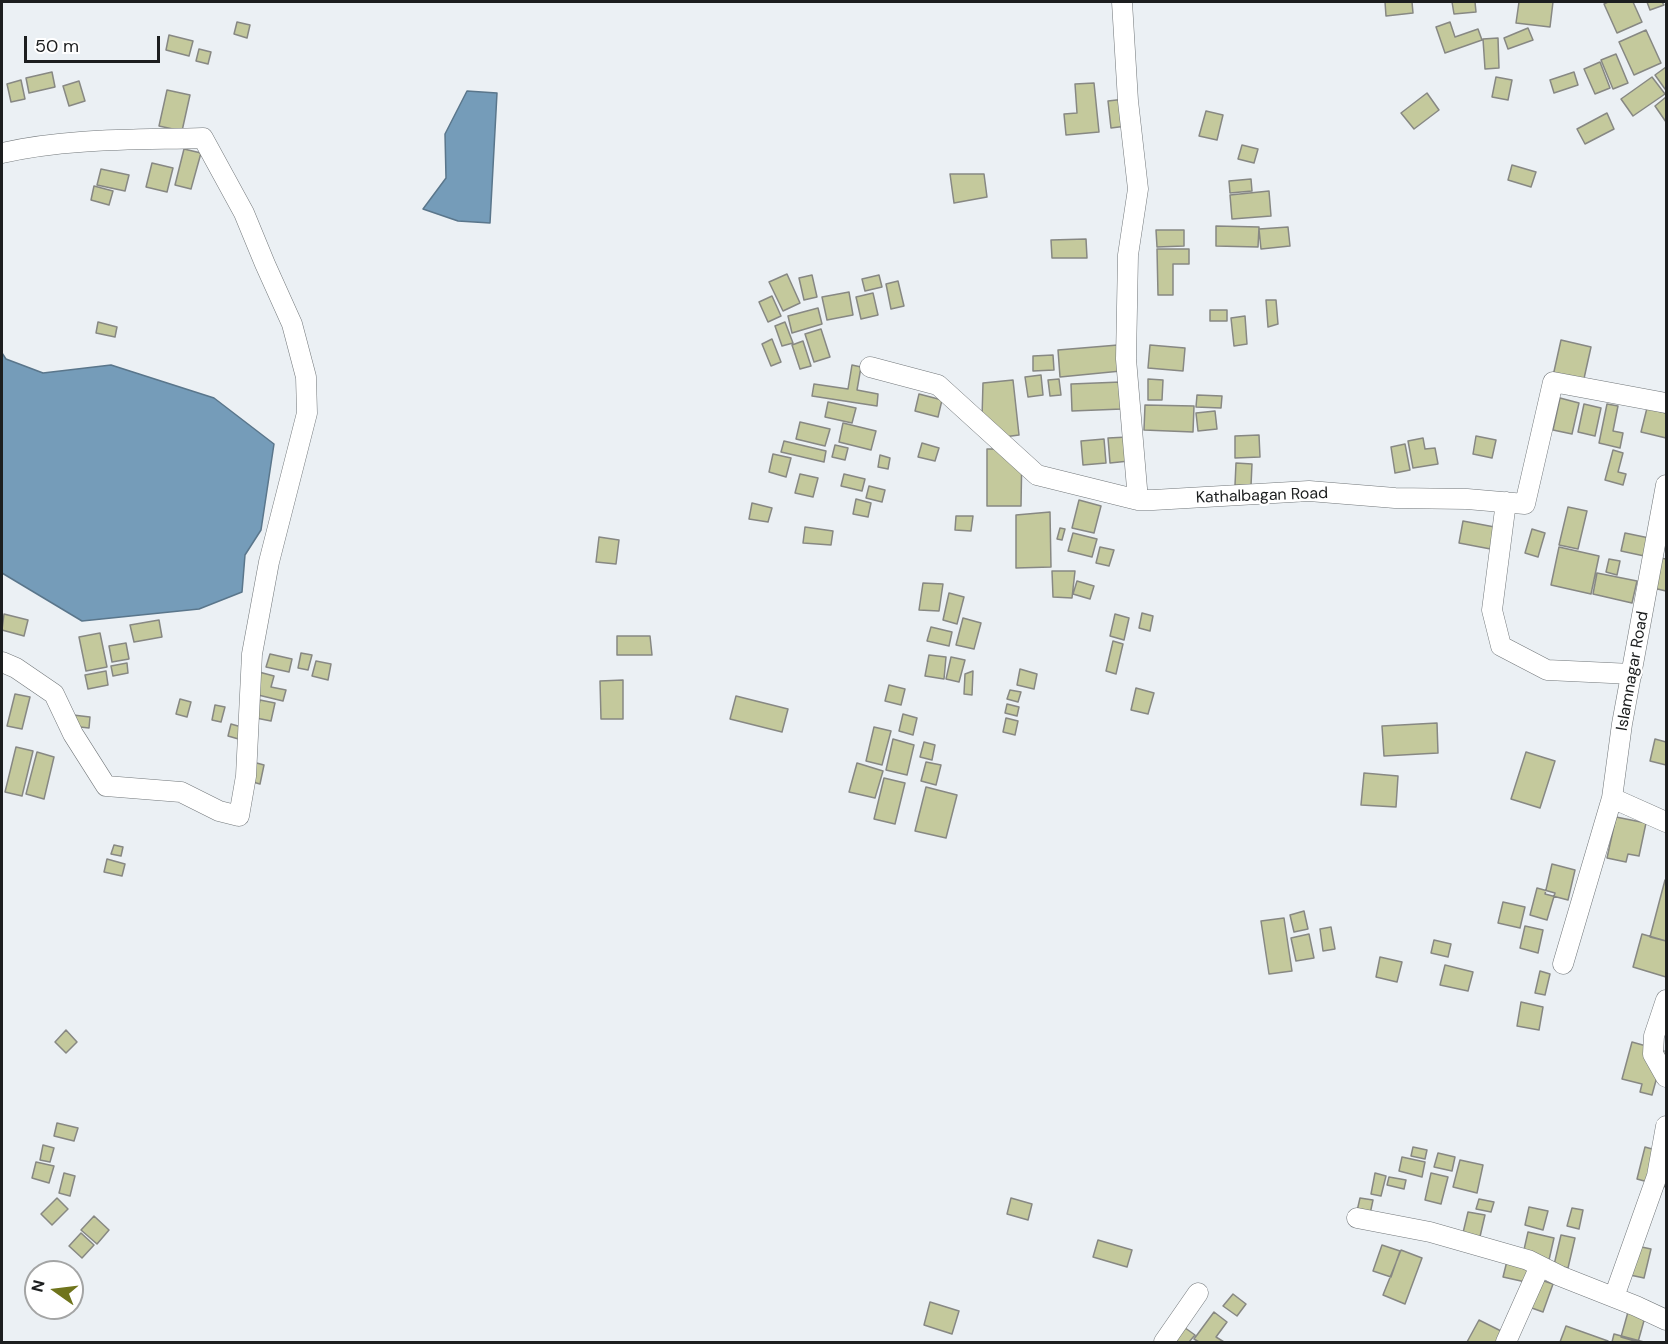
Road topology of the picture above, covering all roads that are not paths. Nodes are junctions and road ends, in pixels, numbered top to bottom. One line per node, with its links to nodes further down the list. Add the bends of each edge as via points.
1 (1122, 2): 6 (street, via 1138,189 1128,255 1126,359)
2 (2, 153): 8 (street, via 81,141 203,138 244,213 292,324 306,377 307,413 269,562 252,654 246,776 238,816 219,812 181,792 106,786 54,694)
3 (870, 367): 6 (street, Kathalbagan Road, via 938,385 1038,476)
4 (1666, 403): 7 (street, Kathalbagan Road, via 1553,382 1525,504)
5 (1666, 485): 9 (street, Islamnagar Road)
6 (1138, 500): 7 (street, Kathalbagan Road, via 1309,491)
7 (1506, 502): 9 (street, via 1492,610 1501,646 1547,670)
8 (2, 662)
9 (1632, 674): 10 (street, Islamnagar Road)
10 (1612, 798): 11 (street); 12 (street, Islamnagar Road)
11 (1666, 822)
12 (1563, 964)
13 (1666, 1000): 14 (street, via 1653,1045 1653,1054)
14 (1666, 1077)
15 (1666, 1126): 19 (street, via 1657,1176)
16 (1357, 1218): 17 (street, via 1430,1232)
17 (1540, 1266): 19 (street); 22 (street)
18 (1198, 1293): 21 (street)
19 (1614, 1297): 20 (street)
20 (1666, 1320)
21 (1164, 1342)
22 (1506, 1342)

